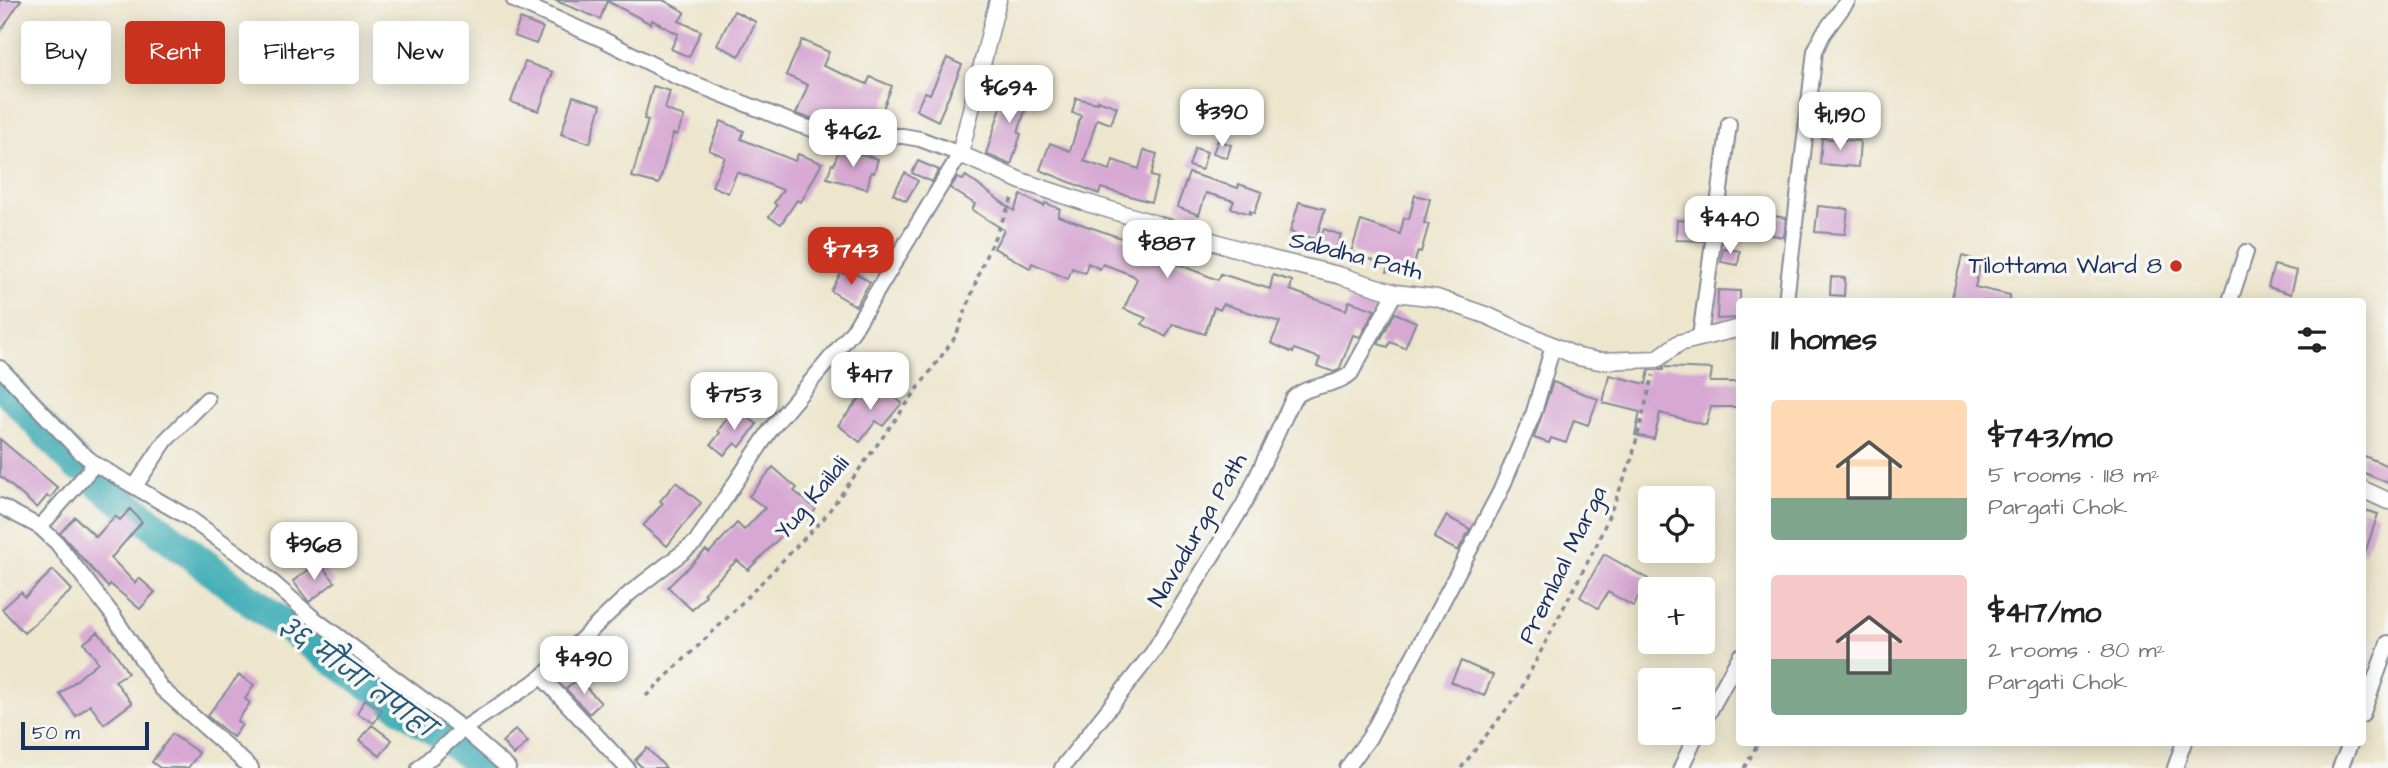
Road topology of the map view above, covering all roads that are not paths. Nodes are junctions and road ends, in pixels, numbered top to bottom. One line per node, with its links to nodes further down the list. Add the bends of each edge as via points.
1 (514, 0): 5 (street, via 675,76 799,125 844,136 920,139)
2 (998, 0): 5 (street)
3 (1848, 0): 8 (street, via 1815,51)
4 (1729, 124): 11 (street)
5 (960, 154): 7 (street, Sabdha Path, via 1021,181); 23 (street, via 853,331 771,429 696,541 630,593)
6 (2246, 252): 9 (street)
7 (1395, 293): 12 (street, Sabdha Path, via 1437,298); 34 (street, Navadurga Path, via 1351,373 1293,399 1244,504 1153,652)
8 (1786, 298)
9 (2231, 298)
10 (1736, 329): 11 (street)
11 (1700, 337): 12 (street, Sabdha Path, via 1679,343 1657,359 1600,360 1578,357)
12 (1553, 345): 35 (street, via 1534,412 1500,492 1369,738)
13 (0, 368): 15 (street)
14 (207, 399): 16 (street, via 166,440)
15 (95, 464): 16 (street); 20 (street)
16 (135, 486): 26 (street, via 247,560 312,617)
17 (2366, 491): 18 (street)
18 (2388, 501)
19 (0, 506): 20 (street)
20 (40, 527): 30 (street, via 112,614 161,688)
21 (2388, 643): 25 (street)
22 (1736, 663): 24 (street)
23 (542, 677): 26 (street); 33 (street)
24 (1715, 701)
25 (2366, 704)
26 (461, 731): 31 (street); 32 (street)
27 (1692, 745): 36 (street)
28 (2183, 746): 37 (street)
29 (2349, 746): 38 (street)
30 (251, 768)
31 (419, 768)
32 (508, 768)
33 (627, 768)
34 (1062, 768)
35 (1347, 768)
36 (1681, 768)
37 (2175, 768)
38 (2340, 768)

